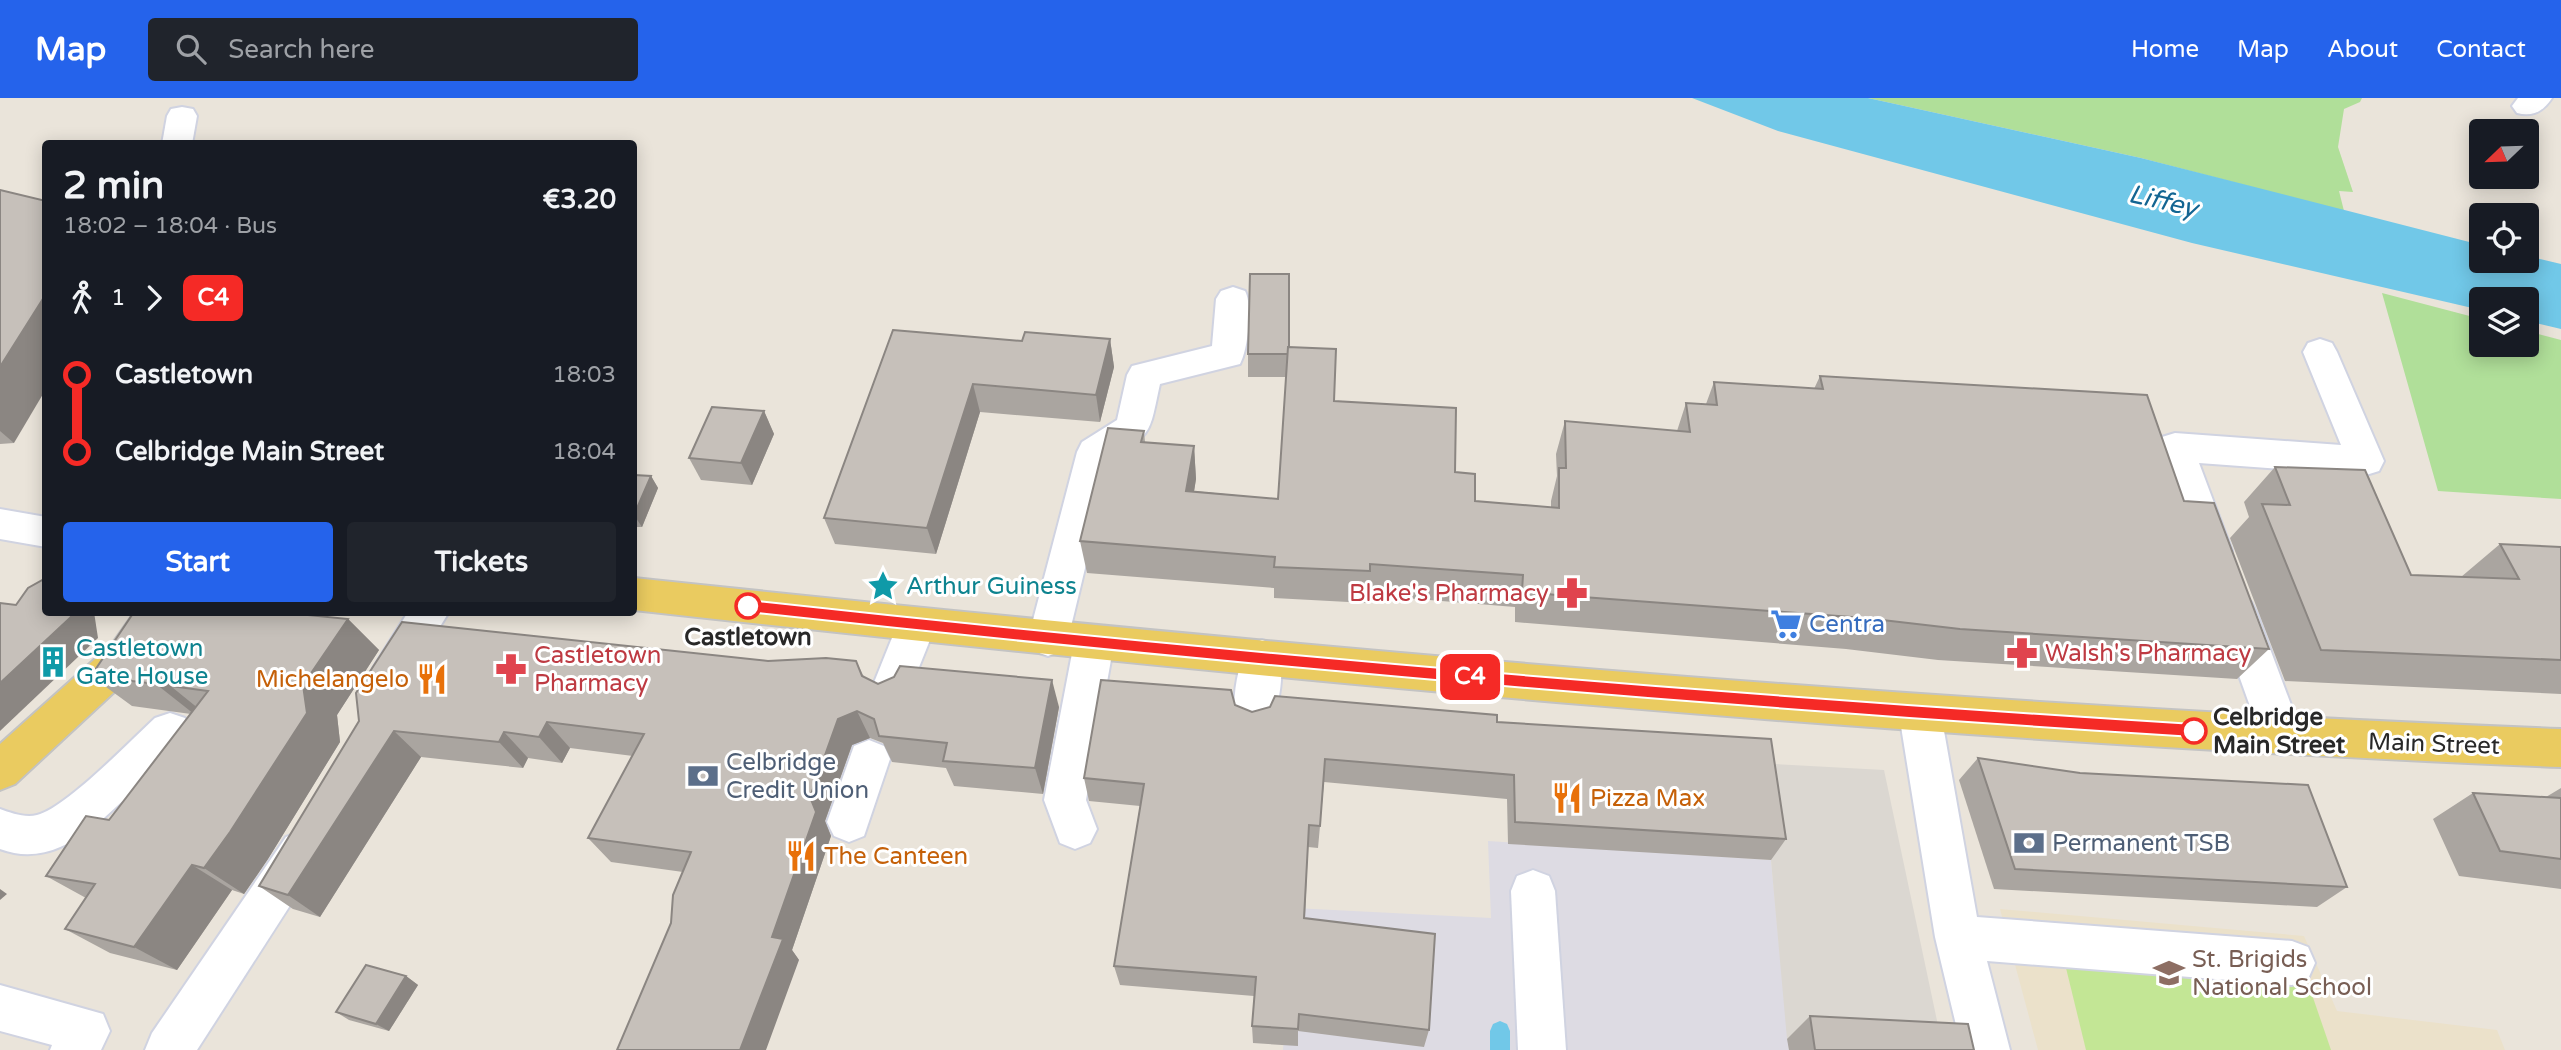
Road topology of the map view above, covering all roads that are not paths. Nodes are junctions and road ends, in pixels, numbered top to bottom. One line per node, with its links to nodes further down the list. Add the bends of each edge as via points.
1 (1233, 299): 10 (street, via 1228,355 1144,374 1133,427 1096,452)
2 (2320, 352): 19 (street, via 2366,461 2175,447)
3 (0, 524): 4 (street)
4 (42, 531)
5 (637, 594): 9 (main road, Main Street)
6 (141, 616): 12 (street)
7 (154, 616): 12 (main road)
8 (427, 616): 15 (street)
9 (916, 625): 10 (main road, Main Street); 14 (street)
10 (1048, 639): 11 (main road, Main Street)
11 (1094, 643): 13 (main road, Main Street); 26 (street, via 1065,800)
12 (127, 656): 22 (main road)
13 (1262, 657): 16 (main road, Main Street); 17 (street)
14 (891, 690)
15 (368, 705)
16 (1920, 714): 19 (main road, Main Street); 28 (street)
17 (1254, 716)
18 (170, 731): 25 (street, via 68,822 33,835)
19 (2282, 737): 20 (main road, Main Street)
20 (2561, 748)
21 (869, 759): 24 (street)
22 (0, 771)
23 (322, 816): 32 (street)
24 (849, 822)
25 (0, 829)
26 (1075, 829)
27 (1533, 891): 33 (street)
28 (1958, 937): 29 (street); 34 (street)
29 (2292, 962)
30 (0, 1008): 31 (street, via 86,1031)
31 (74, 1050)
32 (169, 1050)
33 (1542, 1050)
34 (1986, 1050)

